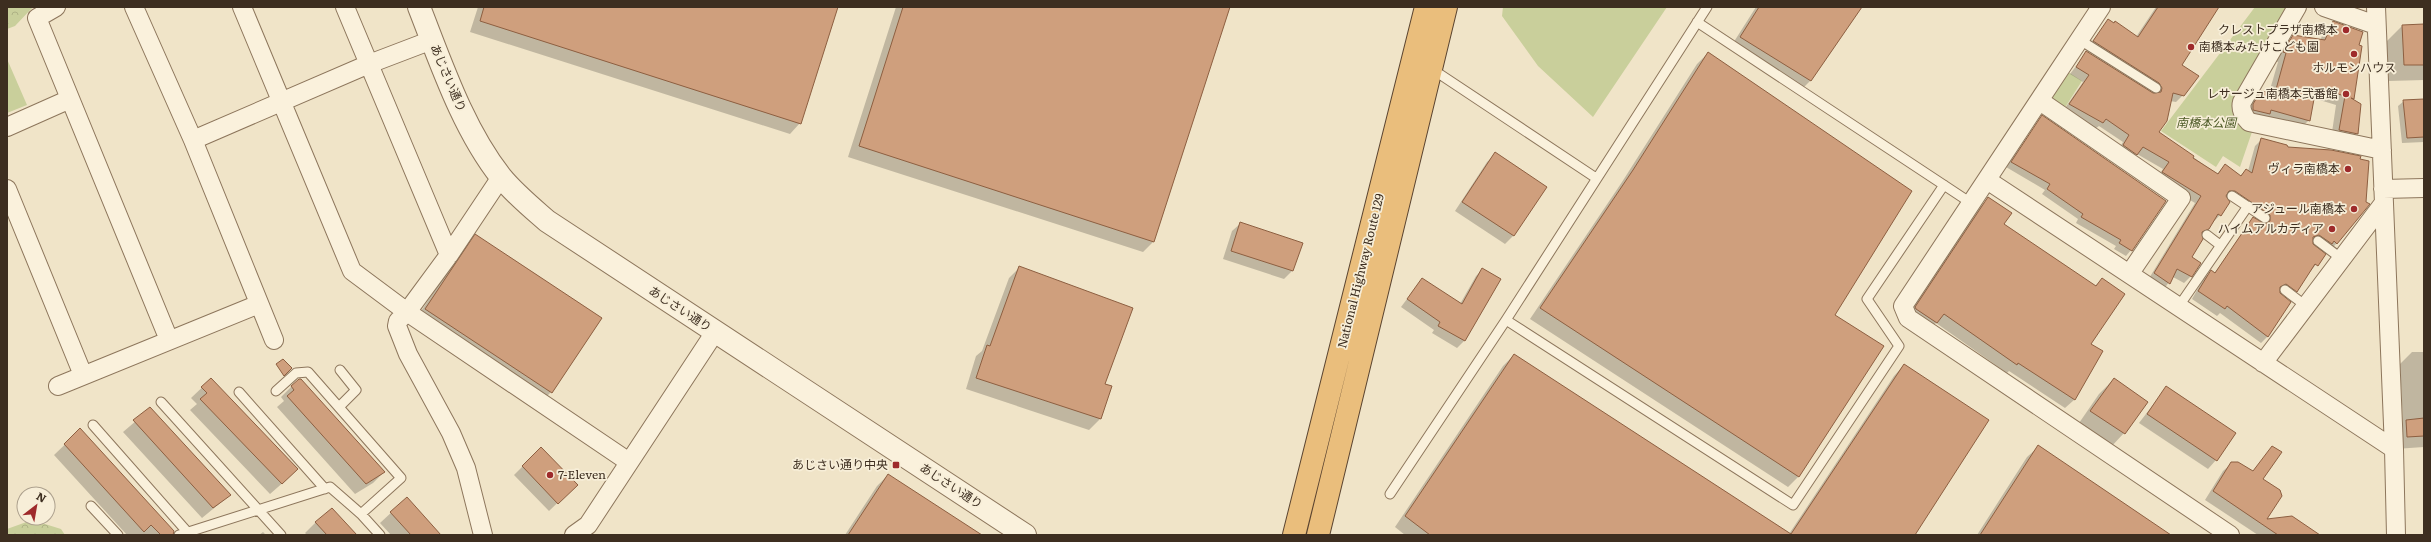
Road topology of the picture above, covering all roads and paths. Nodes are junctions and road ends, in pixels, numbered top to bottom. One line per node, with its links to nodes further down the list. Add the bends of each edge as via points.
1 (56, 7): 19 (street, via 37,18)
2 (134, 7): 23 (street)
3 (242, 7): 21 (street)
4 (345, 7): 16 (street)
5 (418, 7): 14 (street, あじさい通り)
6 (1426, 7): 74 (highway, National Highway Route 129)
7 (1446, 7): 17 (highway, National Highway Route 129)
8 (1707, 7): 13 (lane)
9 (2101, 7): 15 (street)
10 (2297, 7): 24 (street, via 2242,102 2241,107 2246,118 2250,122)
11 (2324, 7): 12 (street)
12 (2376, 16): 24 (street)
13 (1697, 22): 26 (lane); 28 (lane)
14 (432, 40): 16 (street); 25 (street, あじさい通り, via 471,130)
15 (2080, 40): 18 (lane); 20 (street)
16 (369, 64): 21 (street); 39 (street)
17 (1430, 68): 26 (lane); 75 (highway, National Highway Route 129)
18 (2156, 88)
19 (70, 99): 22 (street); 49 (street)
20 (2040, 101): 27 (street); 41 (street, via 2181,198)
21 (281, 102): 23 (street); 46 (street, via 352,270)
22 (7, 127)
23 (193, 140): 43 (street)
24 (2382, 150): 32 (street)
25 (501, 177): 39 (street); 48 (street, あじさい通り, via 547,221)
26 (1596, 178): 47 (lane)
27 (1987, 180): 33 (street); 41 (street)
28 (1944, 185): 33 (lane); 47 (lane, via 1868,299 1899,346 1793,505)
29 (2424, 188): 32 (street)
30 (7, 189): 53 (street)
31 (2232, 196): 34 (lane)
32 (2383, 197): 40 (street); 60 (street)
33 (1971, 203): 76 (street, via 1903,306 1908,318)
34 (2248, 206): 35 (lane); 38 (lane)
35 (2265, 218)
36 (2207, 235): 38 (lane)
37 (2318, 241): 40 (lane)
38 (2220, 245): 44 (lane)
39 (448, 255): 46 (street)
40 (2342, 258): 45 (street)
41 (2130, 273): 44 (street)
42 (2285, 290): 45 (lane)
43 (258, 304): 49 (street); 50 (street)
44 (2179, 306): 51 (street)
45 (2306, 306): 51 (street)
46 (407, 312): 61 (street); 73 (street, via 398,321 399,333 466,468)
47 (1506, 320): 63 (lane)
48 (715, 332): 61 (street); 69 (street, あじさい通り)
49 (169, 340): 53 (street)
50 (274, 340)
51 (2263, 363): 60 (street)
52 (340, 370): 58 (lane, via 356,390)
53 (83, 375): 54 (street)
54 (58, 386)
55 (276, 391): 58 (lane, via 296,373 308,372)
56 (239, 392): 62 (lane)
57 (161, 402): 65 (lane)
58 (339, 407): 66 (lane, via 401,478)
59 (93, 426): 68 (lane)
60 (2394, 449): 77 (street)
61 (630, 462): 67 (street)
62 (325, 489): 65 (lane); 66 (lane, via 330,487)
63 (1390, 494)
64 (91, 506): 70 (lane)
65 (258, 510): 68 (lane); 71 (lane)
66 (361, 514): 72 (lane)
67 (584, 532)
68 (186, 534)
69 (1020, 534)
70 (118, 535)
71 (281, 535)
72 (380, 535)
73 (483, 535)
74 (1294, 535)
75 (1318, 535)
76 (2230, 535)
77 (2396, 535)

